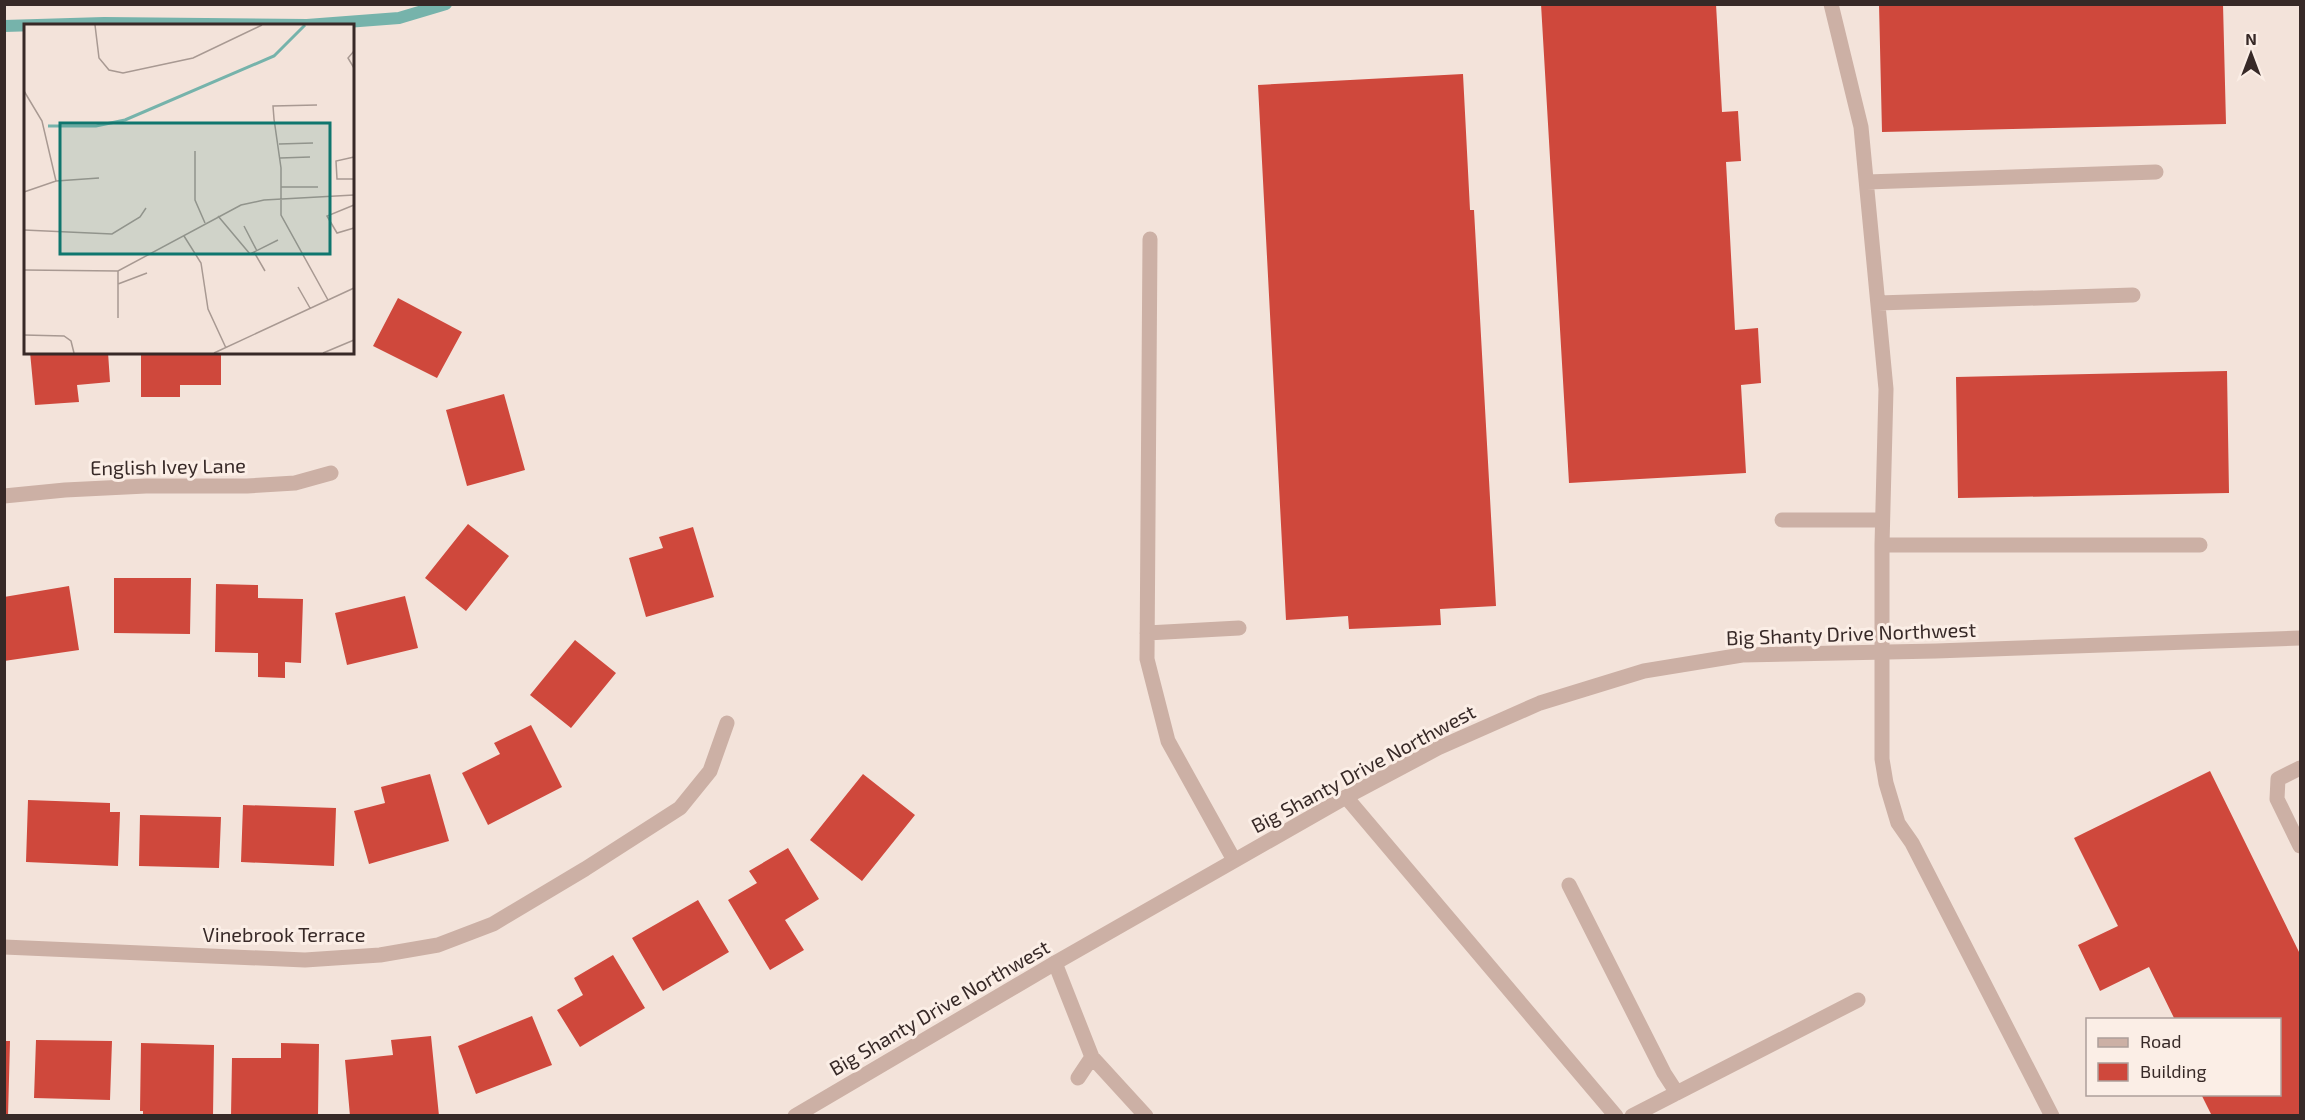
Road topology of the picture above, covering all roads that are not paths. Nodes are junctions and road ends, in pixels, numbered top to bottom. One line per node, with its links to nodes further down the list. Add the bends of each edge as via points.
1 (1831, 4): 3 (street, via 1861,127)
2 (2156, 172): 3 (street)
3 (1867, 182): 6 (street)
4 (1150, 239): 14 (street)
5 (2133, 295): 6 (street)
6 (1878, 303): 10 (street, via 1886,389)
7 (331, 473): 8 (street, English Ivey Lane, via 285,484 146,486)
8 (4, 496)
9 (1782, 520): 10 (street)
10 (1882, 520): 11 (street)
11 (1882, 545): 12 (street); 16 (street)
12 (2200, 545)
13 (1239, 628): 14 (street)
14 (1147, 633): 21 (street, via 1147,659 1168,741)
15 (2301, 638): 16 (street, Big Shanty Drive Northwest)
16 (1881, 651): 19 (street, Big Shanty Drive Northwest, via 1742,655 1644,671 1540,703 1438,748); 34 (street, via 1882,759 1898,823 1912,843)
17 (727, 723): 23 (street, Vinebrook Terrace, via 710,771 680,808 493,924 438,945 380,955 304,960)
18 (2301, 768): 20 (street, via 2278,779 2277,799)
19 (1346, 797): 21 (street, Big Shanty Drive Northwest); 32 (street)
20 (2301, 846)
21 (1234, 860): 24 (street, Big Shanty Drive Northwest)
22 (1569, 885): 28 (street)
23 (4, 947)
24 (1055, 963): 26 (street); 30 (street, Big Shanty Drive Northwest)
25 (1858, 1000): 28 (street)
26 (1092, 1057): 27 (street); 31 (street)
27 (1078, 1078)
28 (1677, 1093): 29 (street)
29 (1656, 1110): 33 (street)
30 (795, 1116)
31 (1146, 1116)
32 (1617, 1116)
33 (1632, 1116)
34 (2052, 1116)

